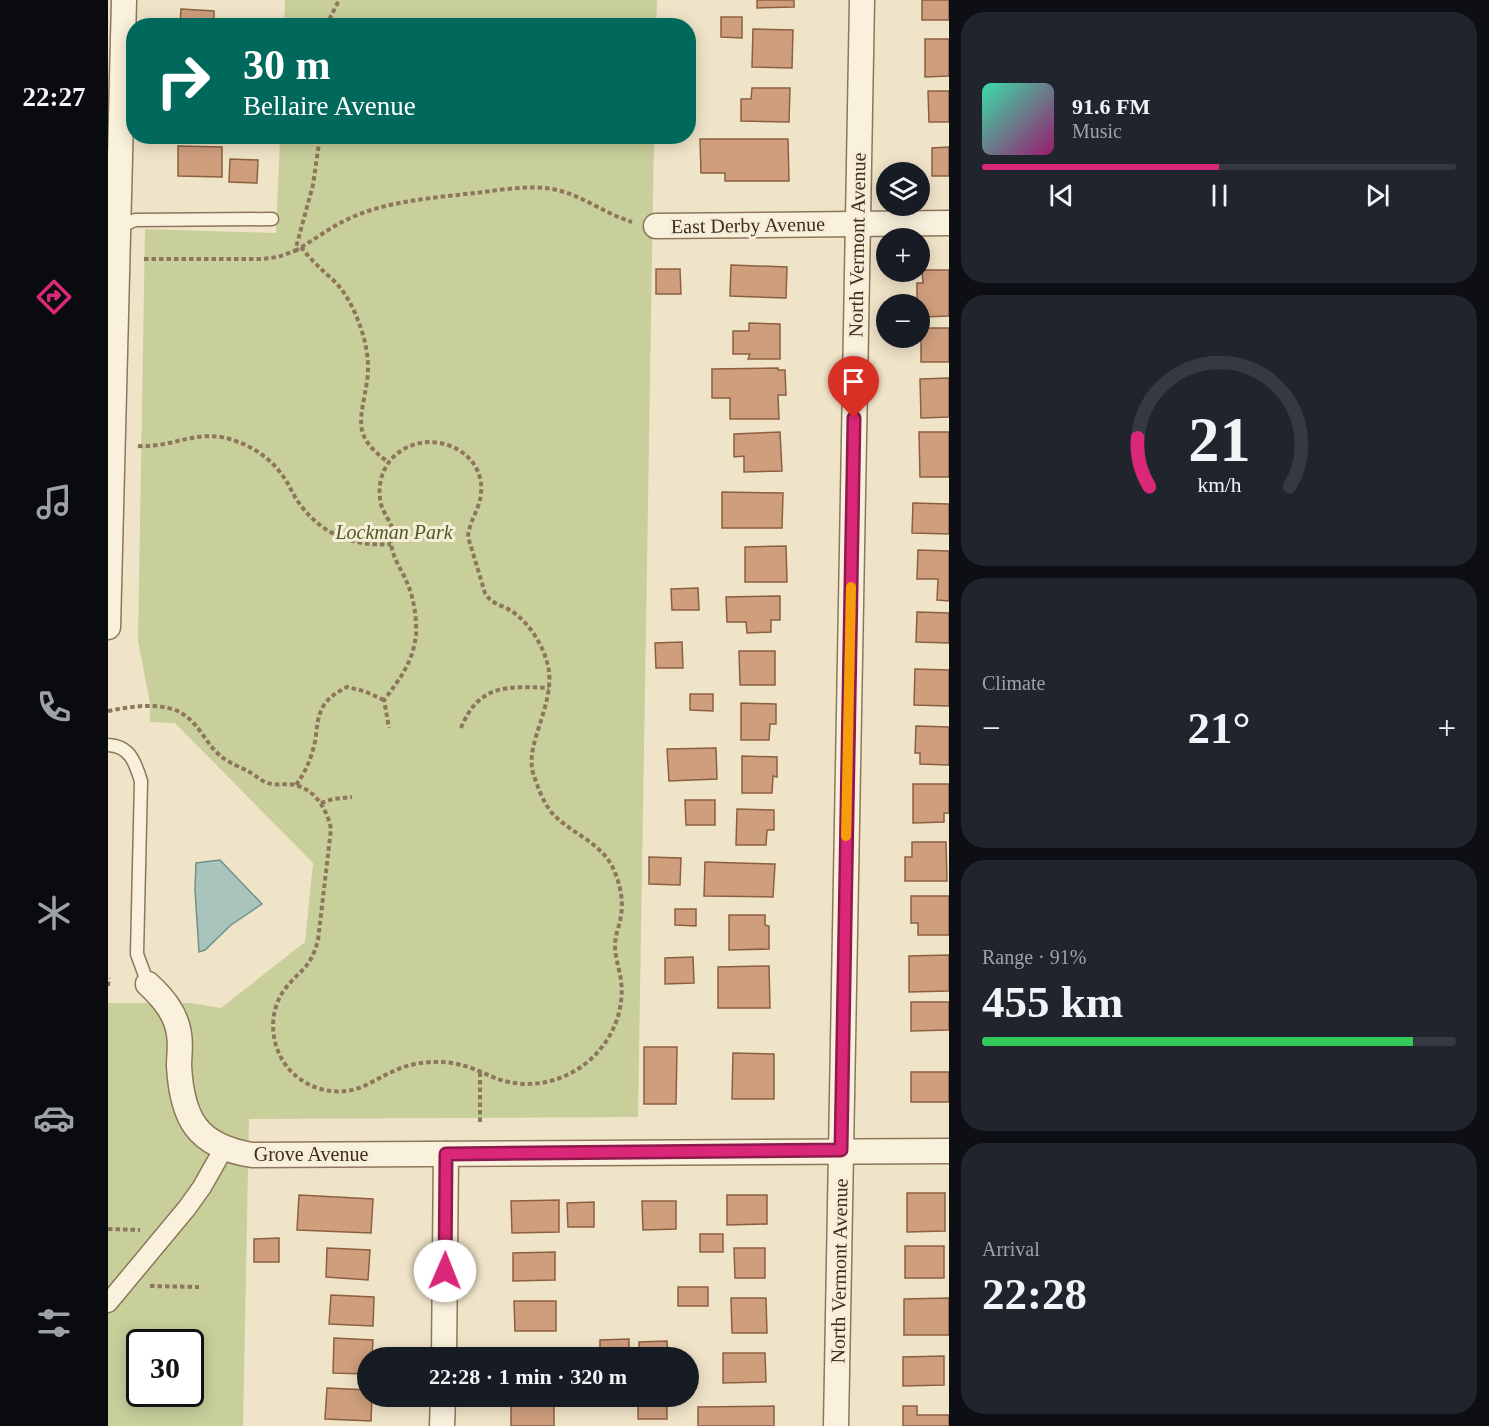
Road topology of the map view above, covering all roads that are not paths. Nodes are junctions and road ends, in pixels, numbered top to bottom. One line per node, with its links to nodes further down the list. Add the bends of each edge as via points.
1 (124, 0): 7 (street)
2 (862, 0): 5 (street, North Vermont Avenue)
3 (272, 219): 7 (lane, via 135,220)
4 (949, 223): 5 (street, East Derby Avenue)
5 (858, 224): 6 (street, East Derby Avenue); 12 (street, North Vermont Avenue)
6 (656, 226)
7 (113, 227): 8 (street)
8 (108, 627)
9 (108, 745): 10 (lane, via 129,751 141,781 137,954)
10 (148, 984): 11 (street, Grove Avenue, via 162,996 179,1034 182,1095 188,1116 203,1135)
11 (224, 1148): 14 (street, Grove Avenue, via 252,1155); 15 (street, via 187,1208)
12 (841, 1150): 13 (street, Grove Avenue); 14 (street, Grove Avenue); 19 (street, North Vermont Avenue)
13 (949, 1151)
14 (446, 1154): 16 (street)
15 (108, 1303)
16 (444, 1347)
17 (443, 1407): 18 (street)
18 (442, 1426)
19 (836, 1426)

